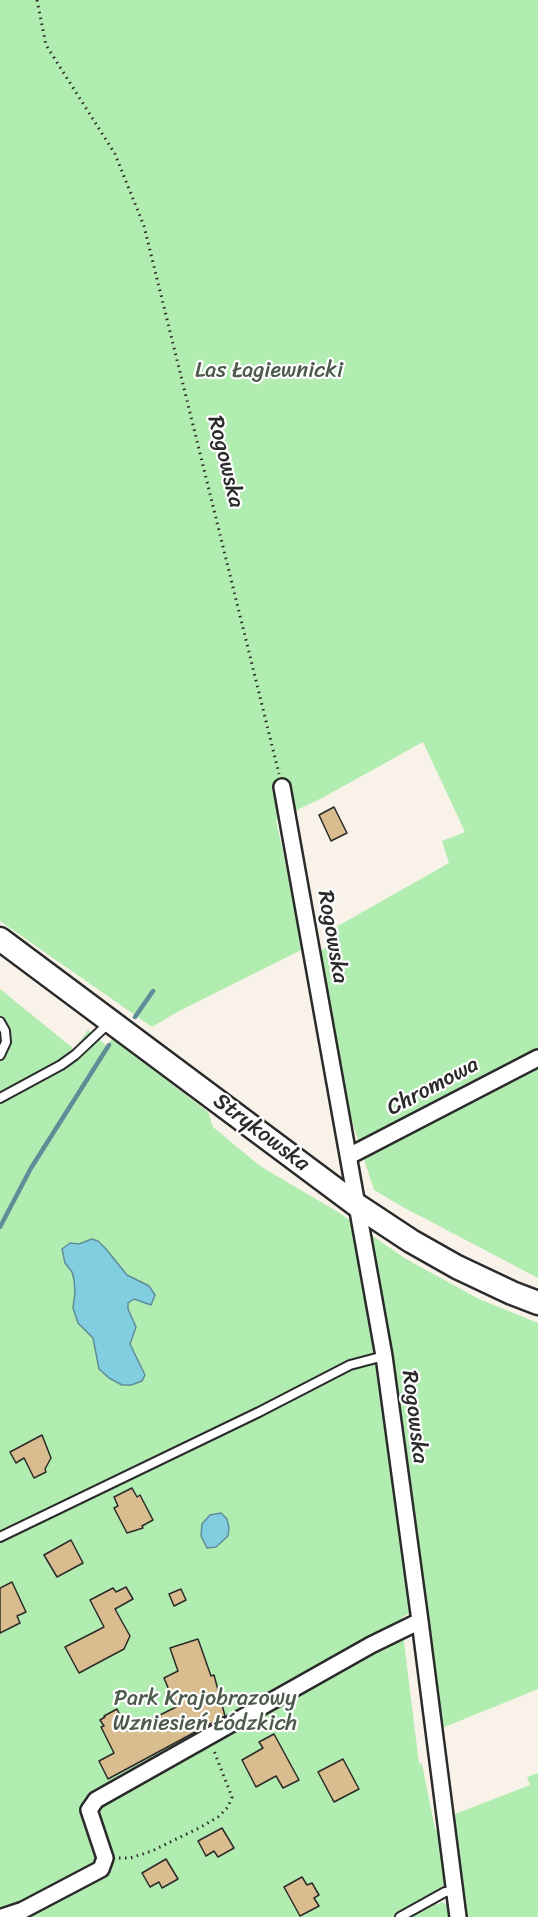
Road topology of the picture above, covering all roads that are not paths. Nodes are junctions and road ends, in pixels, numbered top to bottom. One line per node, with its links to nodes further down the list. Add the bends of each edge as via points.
1 (282, 787): 8 (street, Rogowska)
2 (0, 939): 3 (main road, Strykowska)
3 (111, 1021): 7 (lane, via 61,1065); 9 (main road, Strykowska)
4 (0, 1022): 5 (lane, via 6,1042)
5 (0, 1055)
6 (538, 1058): 8 (street, Chromowa)
7 (0, 1098)
8 (349, 1156): 9 (street, Rogowska)
9 (358, 1206): 10 (main road, Strykowska, via 429,1251); 11 (street, Rogowska)
10 (538, 1303)
11 (384, 1356): 12 (lane, via 350,1365); 13 (street, Rogowska)
12 (0, 1537)
13 (420, 1621): 14 (street, Rogowska); 15 (street, via 96,1800 89,1810 105,1858 101,1869)
14 (454, 1891): 16 (lane, via 445,1892); 17 (street, Rogowska)
15 (2, 1917)
16 (400, 1917)
17 (458, 1917)

